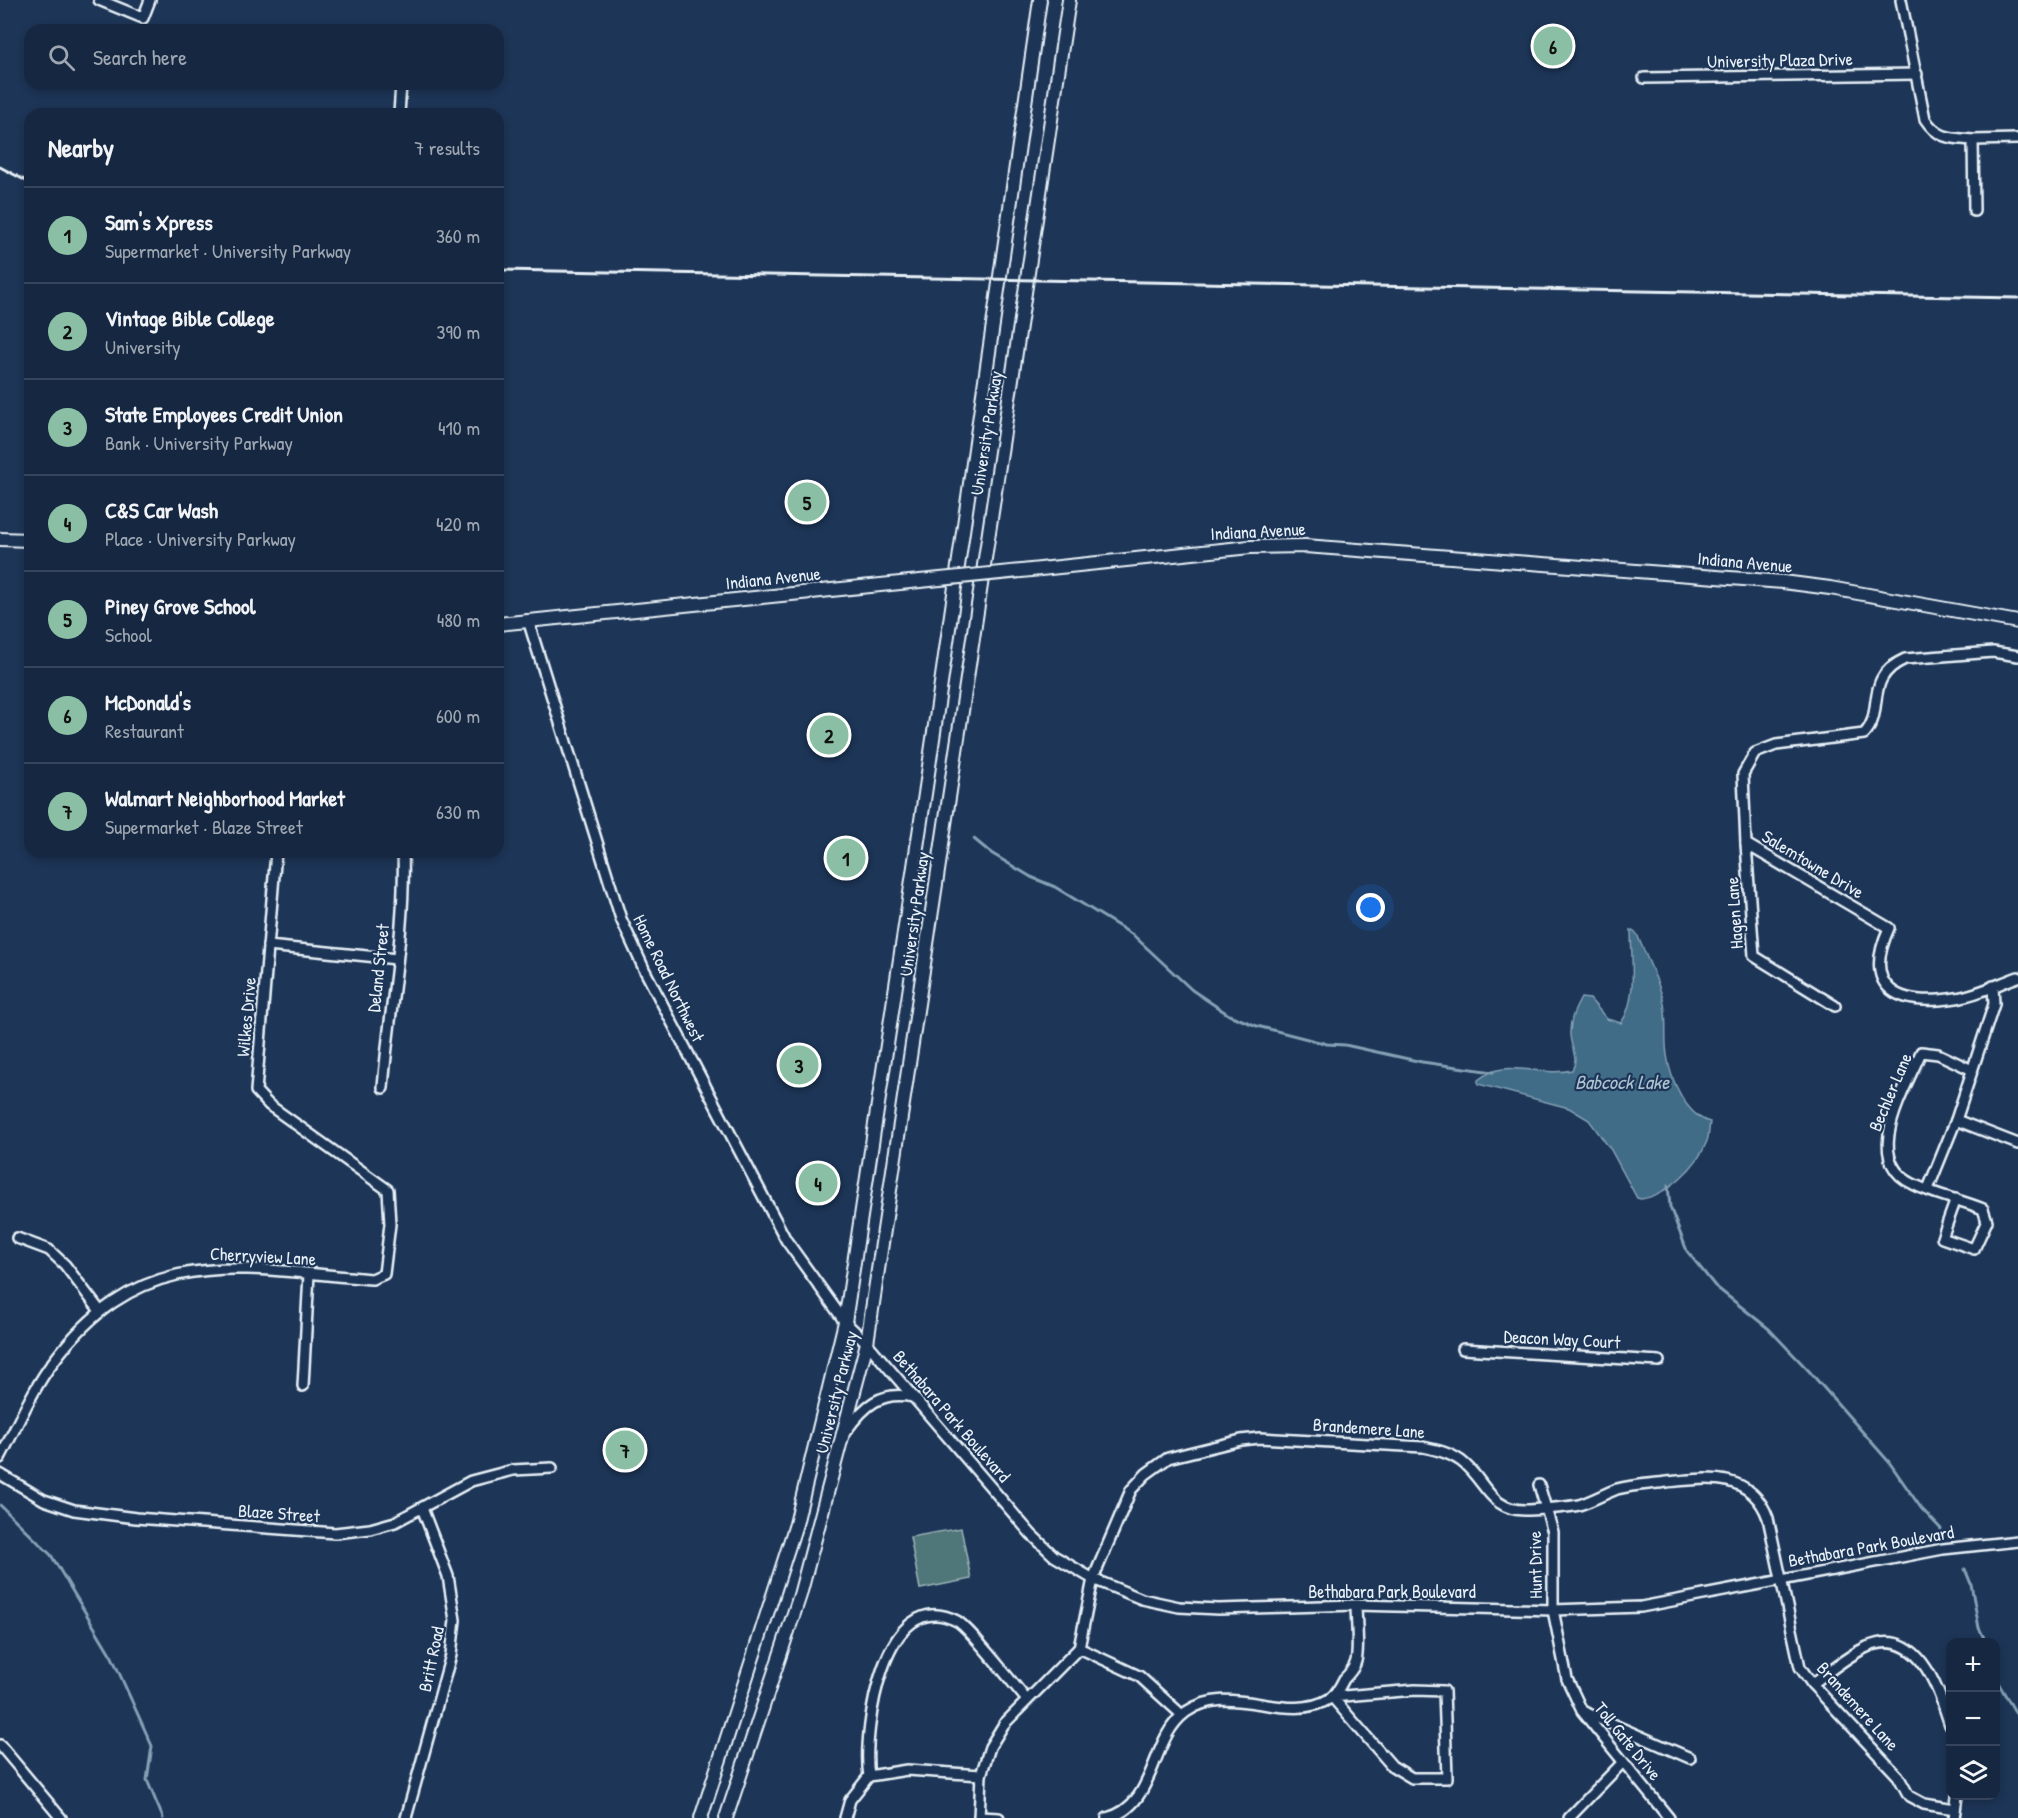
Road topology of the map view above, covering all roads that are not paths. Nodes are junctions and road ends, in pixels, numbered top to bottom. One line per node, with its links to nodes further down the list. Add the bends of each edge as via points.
1 (99, 0): 2 (street, via 143,18)
2 (150, 0)
3 (1040, 0): 37 (main road, University Parkway)
4 (1069, 0): 38 (main road, University Parkway)
5 (1900, 0): 6 (street)
6 (1917, 74): 7 (street, University Plaza Drive); 11 (street, via 1925,119 1933,132)
7 (1644, 78)
8 (401, 90): 9 (street)
9 (399, 108)
10 (2018, 139): 11 (street)
11 (1973, 140): 12 (street)
12 (1974, 211)
13 (0, 539): 14 (main road)
14 (24, 540)
15 (528, 620): 16 (main road, Indiana Avenue, bridge, via 1250,547 1305,546 1782,582); 17 (main road, Indiana Avenue); 37 (street, Home Road Northwest, via 621,919 786,1240)
16 (2018, 622)
17 (504, 623)
18 (2018, 656): 19 (street, Salemtowne Drive, via 1993,652 1905,660 1883,675 1870,727 1864,734 1776,745 1755,753 1743,774)
19 (1746, 844): 25 (street, Salemtowne Drive, via 1888,928 1877,959 1882,979 1895,994 1913,1000 1956,998); 26 (street, Hagen Lane, via 1754,956)
20 (275, 858): 22 (street, Wilkes Drive)
21 (403, 858): 23 (street, Deland Street)
22 (268, 946): 23 (street); 31 (street, Wilkes Drive, via 256,1091 269,1105)
23 (397, 959): 28 (street, Deland Street)
24 (2018, 977): 25 (street, Salemtowne Drive)
25 (1993, 986): 27 (street, via 1994,1004)
26 (1835, 1006)
27 (1970, 1069): 29 (street); 32 (street, Bechler Lane, via 1938,1054 1922,1052 1890,1124 1886,1144 1894,1169 1912,1184)
28 (383, 1088)
29 (1956, 1120): 30 (street); 32 (street)
30 (2018, 1144)
31 (331, 1148): 35 (street, Cherryview Lane, via 388,1190 390,1224 384,1274 372,1279)
32 (1928, 1189): 33 (street)
33 (1956, 1199): 33 (street, via 1983,1209 1987,1221 1974,1249 1942,1238)
34 (17, 1238): 36 (street, via 49,1250)
35 (309, 1274): 36 (street, Cherryview Lane, via 201,1269 173,1274 123,1295); 41 (street)
36 (100, 1311): 44 (street, Cherryview Lane, via 52,1363)
37 (845, 1322): 38 (street, Home Road Northwest); 72 (main road, University Parkway, via 796,1524)
38 (867, 1344): 42 (street, Bethabara Park Boulevard); 43 (main road, University Parkway)
39 (1463, 1349): 40 (street, Deacon Way Court)
40 (1659, 1360)
41 (303, 1386)
42 (913, 1396): 43 (street, via 883,1397 856,1417); 52 (street, Bethabara Park Boulevard, via 1031,1534 1054,1556)
43 (845, 1433): 73 (main road, University Parkway, via 800,1595)
44 (0, 1458)
45 (552, 1468): 48 (street, Blaze Street, via 513,1470 471,1481)
46 (0, 1474): 48 (street, Blaze Street, via 44,1500 74,1510 291,1531 335,1533 370,1529)
47 (1539, 1485): 49 (street, Hunt Drive)
48 (422, 1508): 71 (street, Britt Road, via 448,1576 455,1620 451,1655)
49 (1547, 1509): 51 (street, Brandemere Lane, via 1576,1505 1635,1486 1701,1479 1728,1481 1752,1492 1764,1505); 52 (street, Brandemere Lane, via 1525,1510 1499,1503 1461,1461 1432,1449 1241,1440 1168,1458 1146,1474 1128,1496); 54 (street, Hunt Drive, via 1554,1545)
50 (2018, 1541): 51 (street, Bethabara Park Boulevard, via 1956,1546)
51 (1782, 1578): 54 (street, Bethabara Park Boulevard, via 1641,1607); 56 (street, Brandemere Lane, via 1795,1652)
52 (1093, 1579): 53 (street, Bethabara Park Boulevard, via 1142,1599 1179,1607); 55 (street, Brandemere Lane)
53 (1356, 1605): 54 (street, Bethabara Park Boulevard); 57 (street, via 1356,1663)
54 (1553, 1610): 59 (street, Toll Gate Drive, via 1562,1662)
55 (1079, 1648): 58 (street); 60 (street, via 1139,1676)
56 (1812, 1684): 61 (street, via 1867,1647 1902,1647 1924,1662); 67 (street, Brandemere Lane, via 1898,1776 1909,1796)
57 (1332, 1697): 57 (street, via 1392,1766 1412,1778 1448,1778 1444,1691); 60 (street, via 1300,1708 1226,1698 1210,1700)
58 (1027, 1700): 65 (street, via 999,1732); 66 (street, via 960,1623 934,1616 913,1621 891,1649 874,1699 867,1739)
59 (1582, 1711): 63 (street); 64 (street, Toll Gate Drive)
60 (1182, 1715): 69 (street, via 1171,1729 1141,1793)
61 (1946, 1715)
62 (0, 1745): 70 (street)
63 (1689, 1758)
64 (1623, 1762): 77 (street); 78 (street, Toll Gate Drive)
65 (981, 1775): 66 (street, via 908,1770); 68 (street)
66 (869, 1776): 74 (street, via 850,1800)
67 (1954, 1813)
68 (979, 1817): 75 (street)
69 (1118, 1817): 76 (street)
70 (61, 1818)
71 (406, 1818)
72 (701, 1818)
73 (726, 1818)
74 (845, 1818)
75 (999, 1818)
76 (1107, 1818)
77 (1569, 1818)
78 (1668, 1818)

